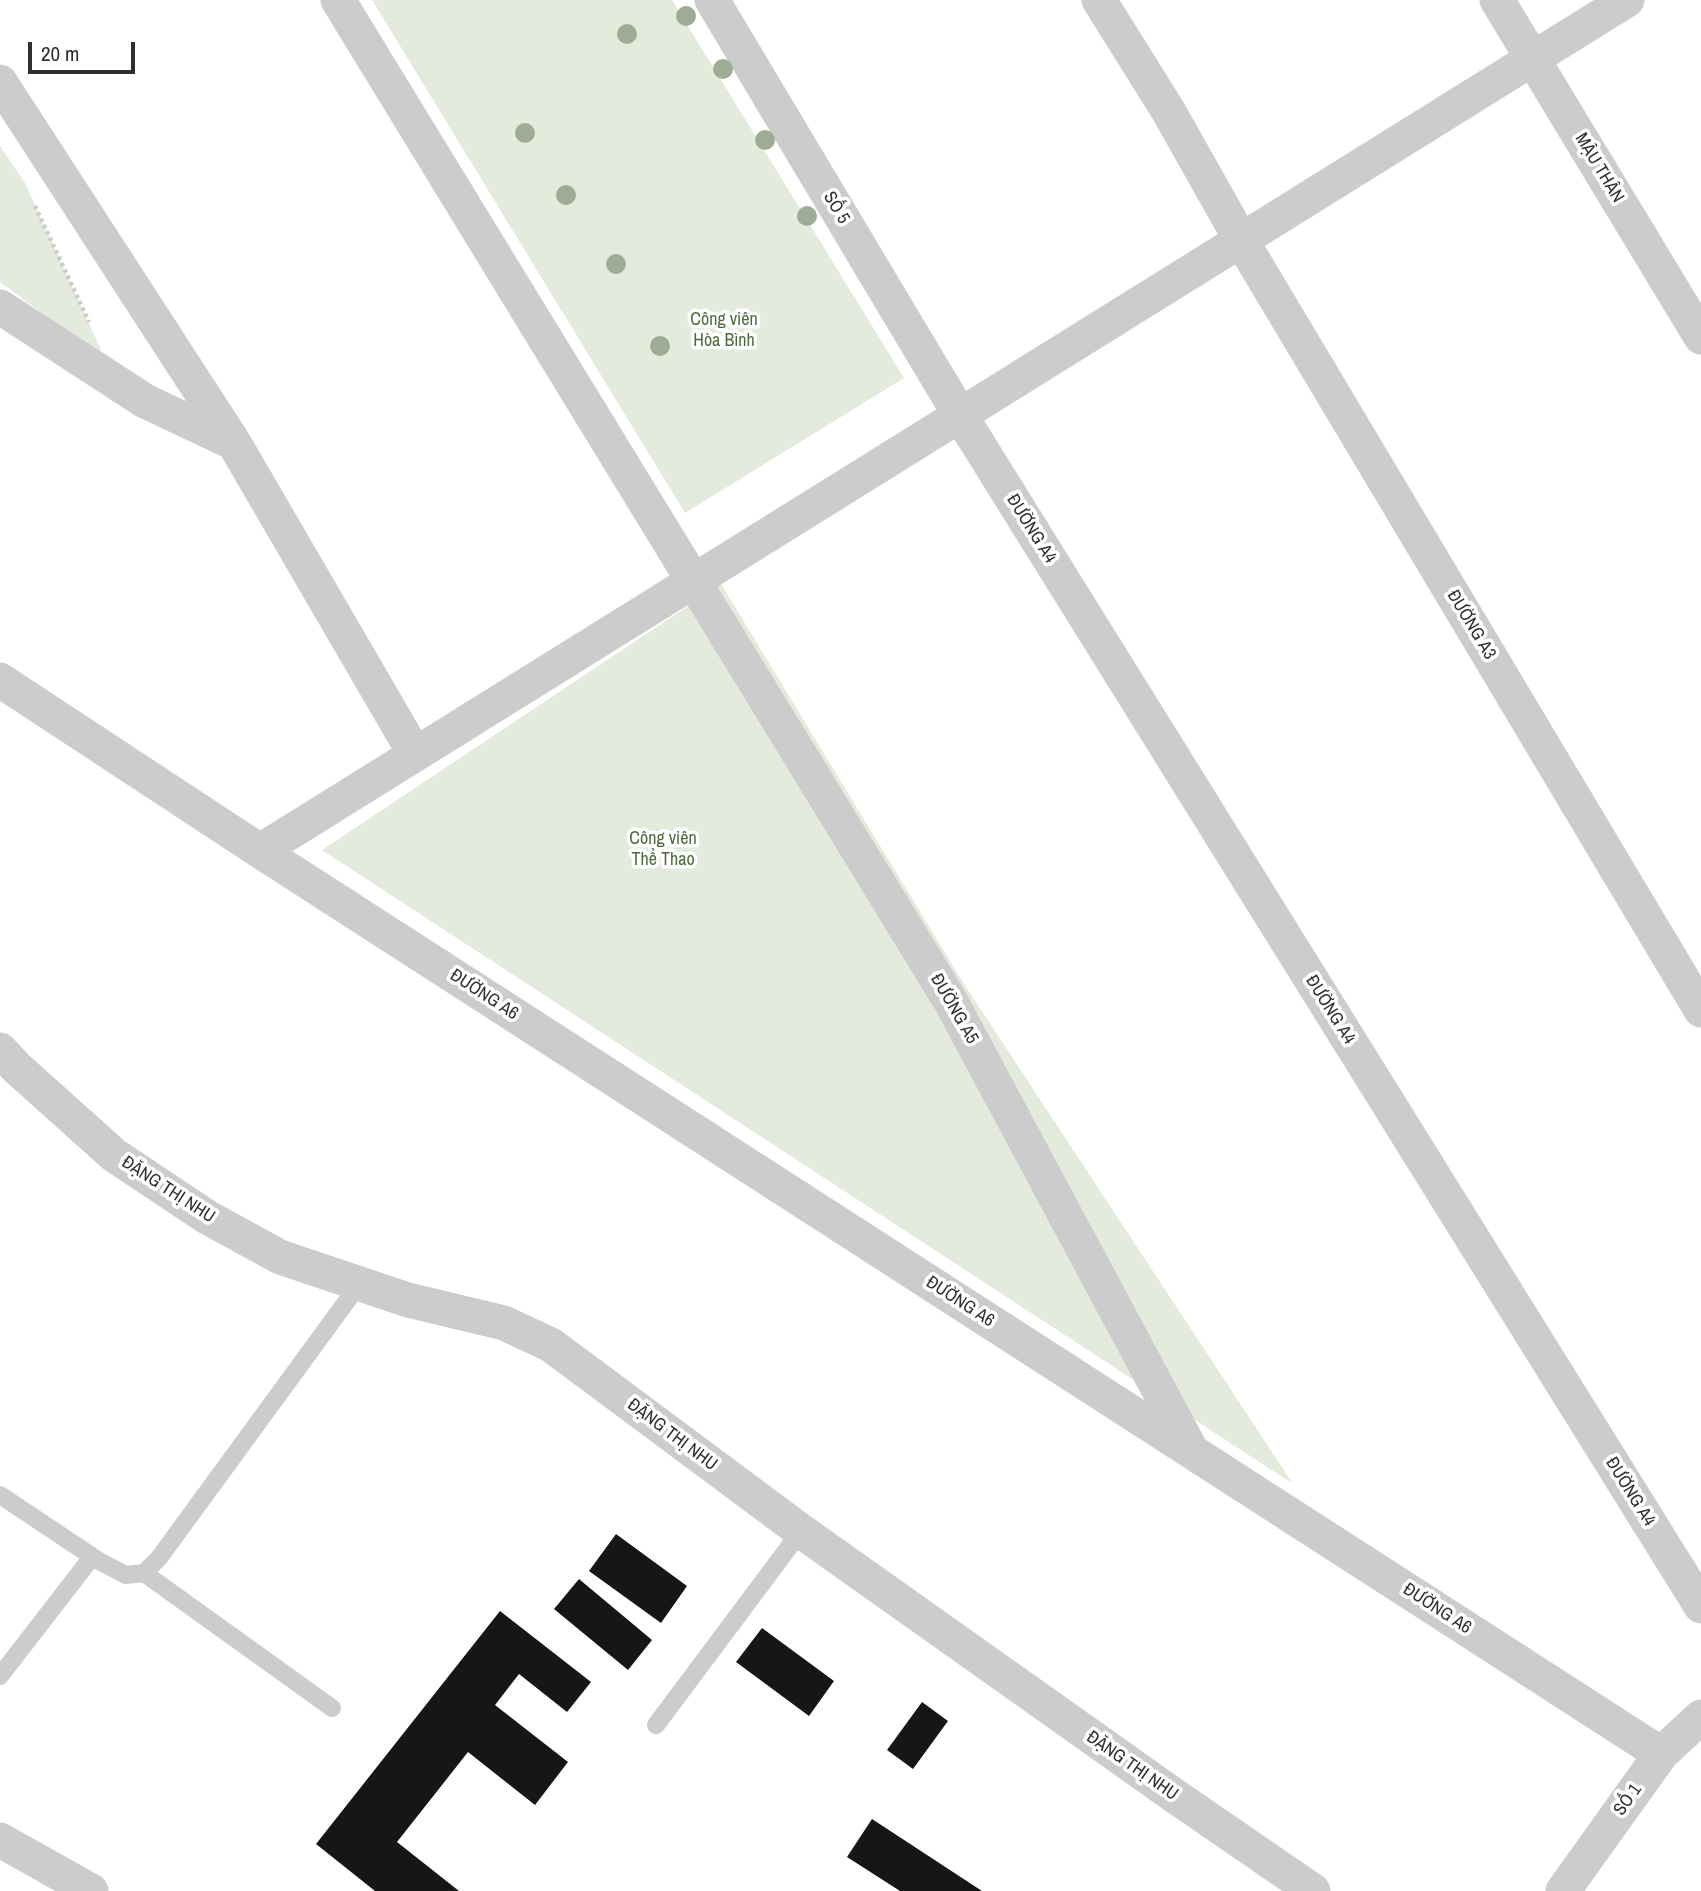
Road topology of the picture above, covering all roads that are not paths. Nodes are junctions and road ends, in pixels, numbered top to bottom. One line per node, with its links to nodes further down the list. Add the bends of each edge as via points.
1 (338, 0): 13 (street, ĐƯỜNG A5)
2 (712, 0): 11 (street, SỐ 5)
3 (1099, 0): 8 (street, ĐƯỜNG A3)
4 (1497, 0): 6 (street, MẬU THÂN)
5 (1627, 0): 6 (street)
6 (1533, 58): 8 (street); 10 (street, MẬU THÂN)
7 (0, 82): 12 (street)
8 (1241, 240): 11 (street); 17 (street, ĐƯỜNG A3)
9 (0, 307): 12 (street, via 145,401)
10 (1701, 337)
11 (960, 415): 13 (street); 25 (street, ĐƯỜNG A4)
12 (234, 443): 15 (street)
13 (693, 581): 15 (street); 20 (street, ĐƯỜNG A5, via 951,1002)
14 (0, 680): 16 (street, ĐƯỜNG A6)
15 (415, 754): 16 (street)
16 (260, 851): 20 (street, ĐƯỜNG A6)
17 (1701, 1010)
18 (0, 1050): 19 (street, ĐẶNG THỊ NHU, via 114,1155 207,1217 280,1257)
19 (360, 1283): 22 (street, ĐẶNG THỊ NHU, via 503,1323 551,1345); 24 (lane)
20 (1191, 1451): 30 (street, ĐƯỜNG A6)
21 (0, 1495): 23 (lane)
22 (801, 1531): 29 (lane); 33 (street, ĐẶNG THỊ NHU)
23 (92, 1557): 24 (lane, via 126,1575); 26 (lane)
24 (144, 1573): 27 (lane)
25 (1701, 1606)
26 (0, 1675)
27 (332, 1708)
28 (1701, 1717): 30 (street, SỐ 1)
29 (656, 1725)
30 (1661, 1754): 34 (street, SỐ 1)
31 (0, 1840): 32 (street)
32 (90, 1891)
33 (1313, 1891)
34 (1563, 1891)

